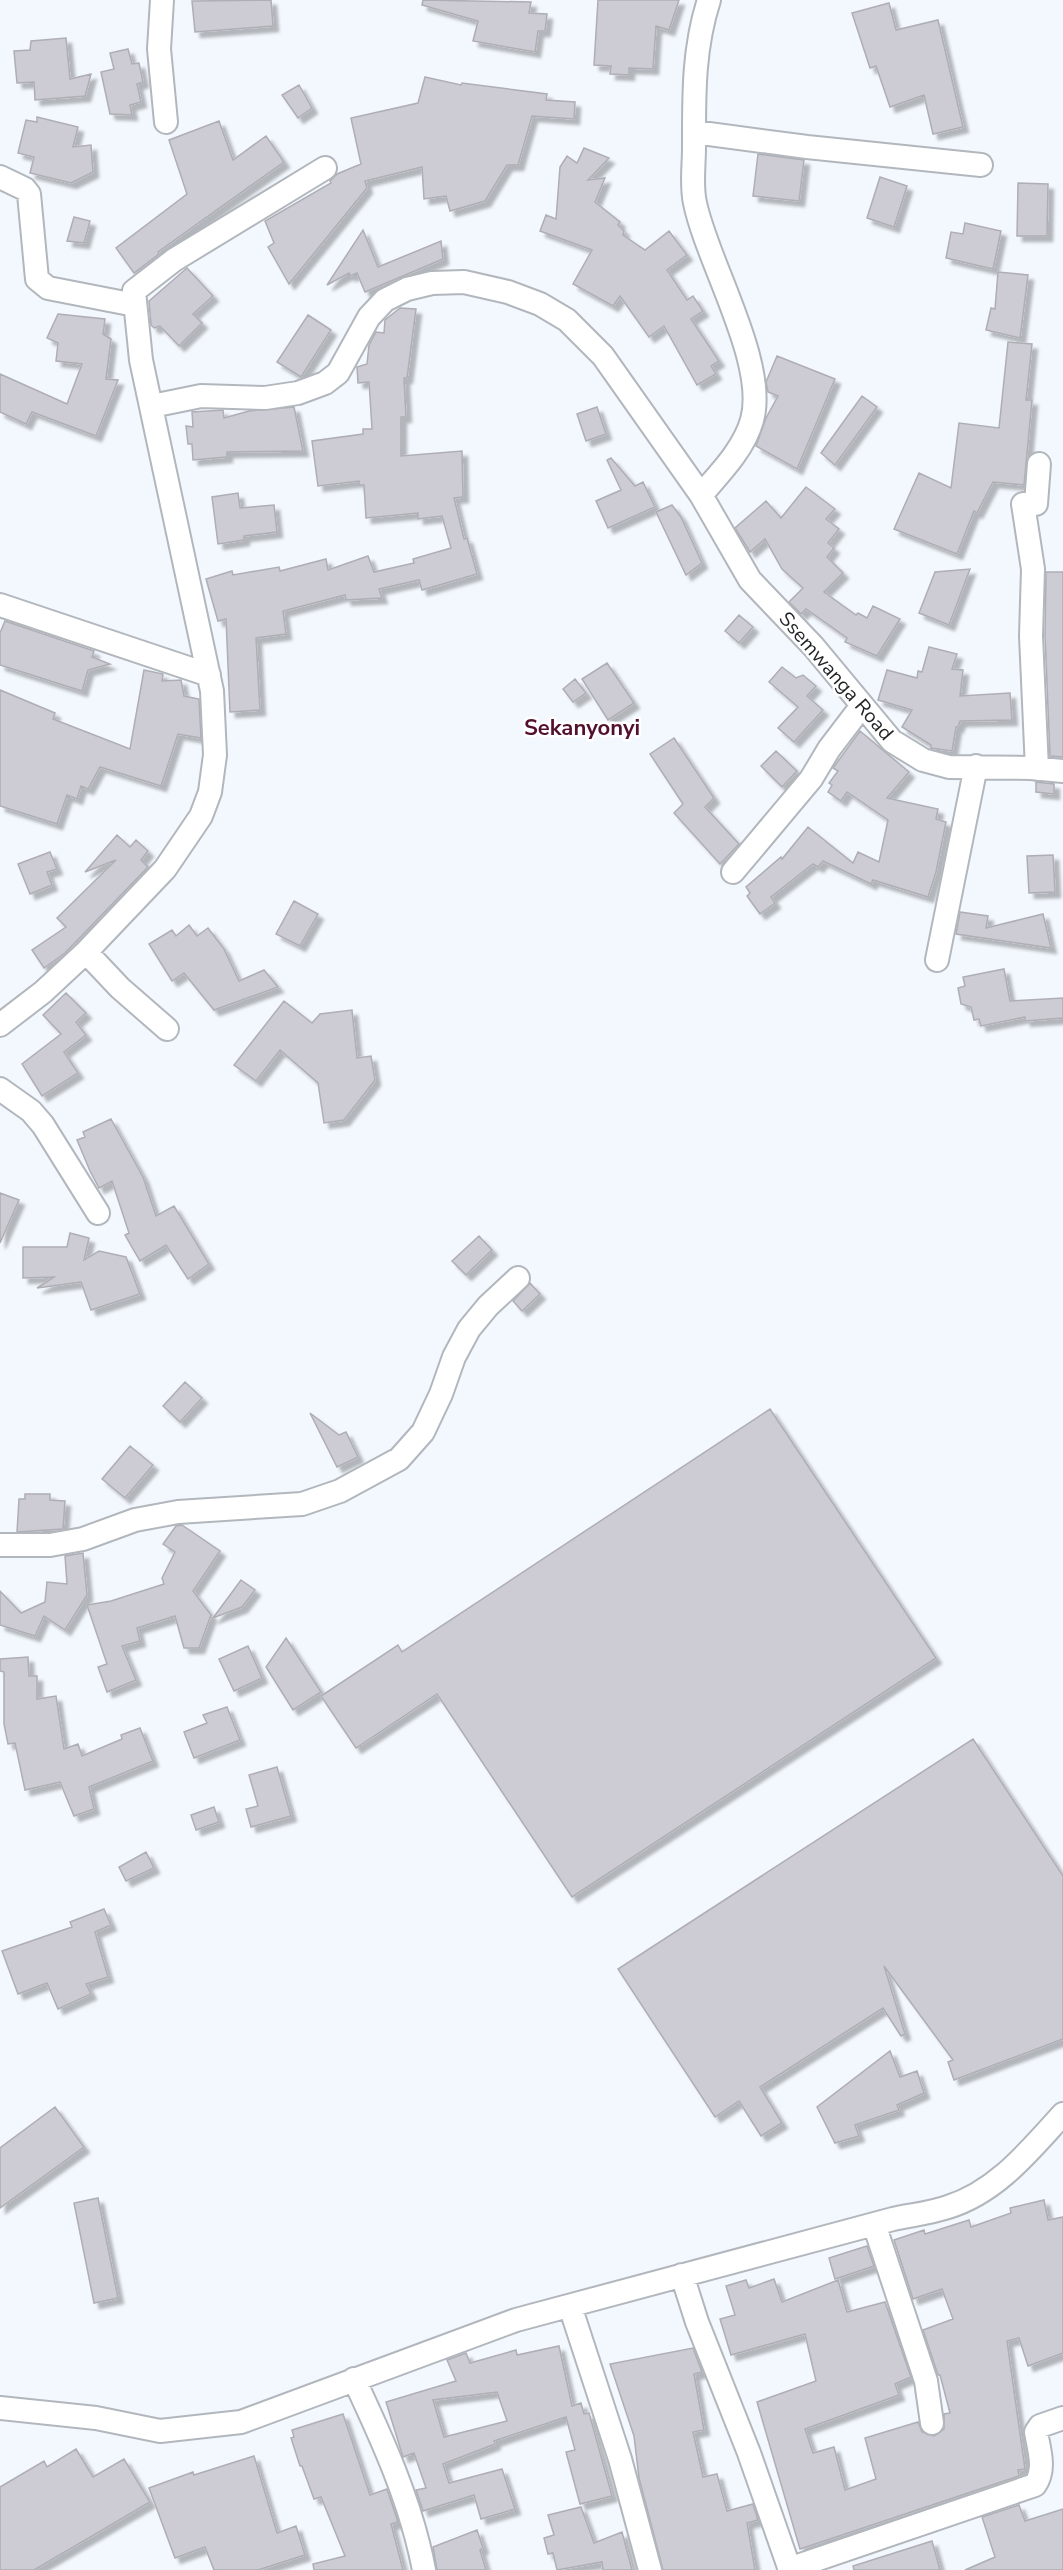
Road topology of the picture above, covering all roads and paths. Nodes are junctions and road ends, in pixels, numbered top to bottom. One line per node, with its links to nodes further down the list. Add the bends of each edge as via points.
1 (162, 0): 3 (street, via 159,49)
2 (709, 0): 4 (street, via 699,30 694,73)
3 (166, 122)
4 (694, 132): 5 (street); 11 (street, via 694,200 707,248 740,325 753,391 752,420 741,443)
5 (981, 165)
6 (325, 168): 8 (street, via 150,277 134,291)
7 (0, 177): 8 (street, via 28,194 40,284)
8 (135, 305): 9 (street, via 141,360)
9 (152, 406): 11 (street, Ssemwanga Road, via 201,396 265,398 298,393 325,383 338,373 369,317 385,300 432,283 464,282 508,292 567,320 603,356); 13 (street)
10 (1039, 464): 16 (street, via 1036,504 1023,504 1033,569 1031,636)
11 (701, 495): 14 (street, Ssemwanga Road, via 750,580 813,646)
12 (0, 605): 13 (street)
13 (209, 675): 19 (street, via 215,755 210,792 201,816 165,869)
14 (861, 707): 15 (street, Ssemwanga Road, via 892,741 923,760 950,767); 18 (street, via 811,779)
15 (976, 766): 16 (street, Ssemwanga Road); 20 (street)
16 (1037, 769): 17 (street, Ssemwanga Road)
17 (1063, 771)
18 (733, 872)
19 (86, 952): 21 (street, via 44,992); 22 (street)
20 (937, 960)
21 (0, 1025)
22 (167, 1029)
23 (0, 1089): 24 (street, via 31,1111)
24 (98, 1213)
25 (518, 1278): 26 (street, via 469,1329 423,1432 399,1460 340,1491 302,1504 178,1512 135,1520 83,1539 50,1545)
26 (0, 1545)
27 (1063, 2114): 28 (street, via 1026,2154 977,2195 948,2207)
28 (874, 2224): 29 (street); 34 (street, via 926,2381)
29 (682, 2275): 30 (street); 35 (street)
30 (570, 2306): 31 (street, via 516,2320); 37 (street, via 620,2459)
31 (354, 2379): 32 (street, via 241,2422 160,2431 96,2418); 36 (street, via 406,2499)
32 (0, 2408)
33 (1063, 2418): 35 (street, via 1040,2426 1036,2432 1041,2477 1035,2485)
34 (932, 2423)
35 (789, 2569)
36 (424, 2570)
37 (650, 2570)

